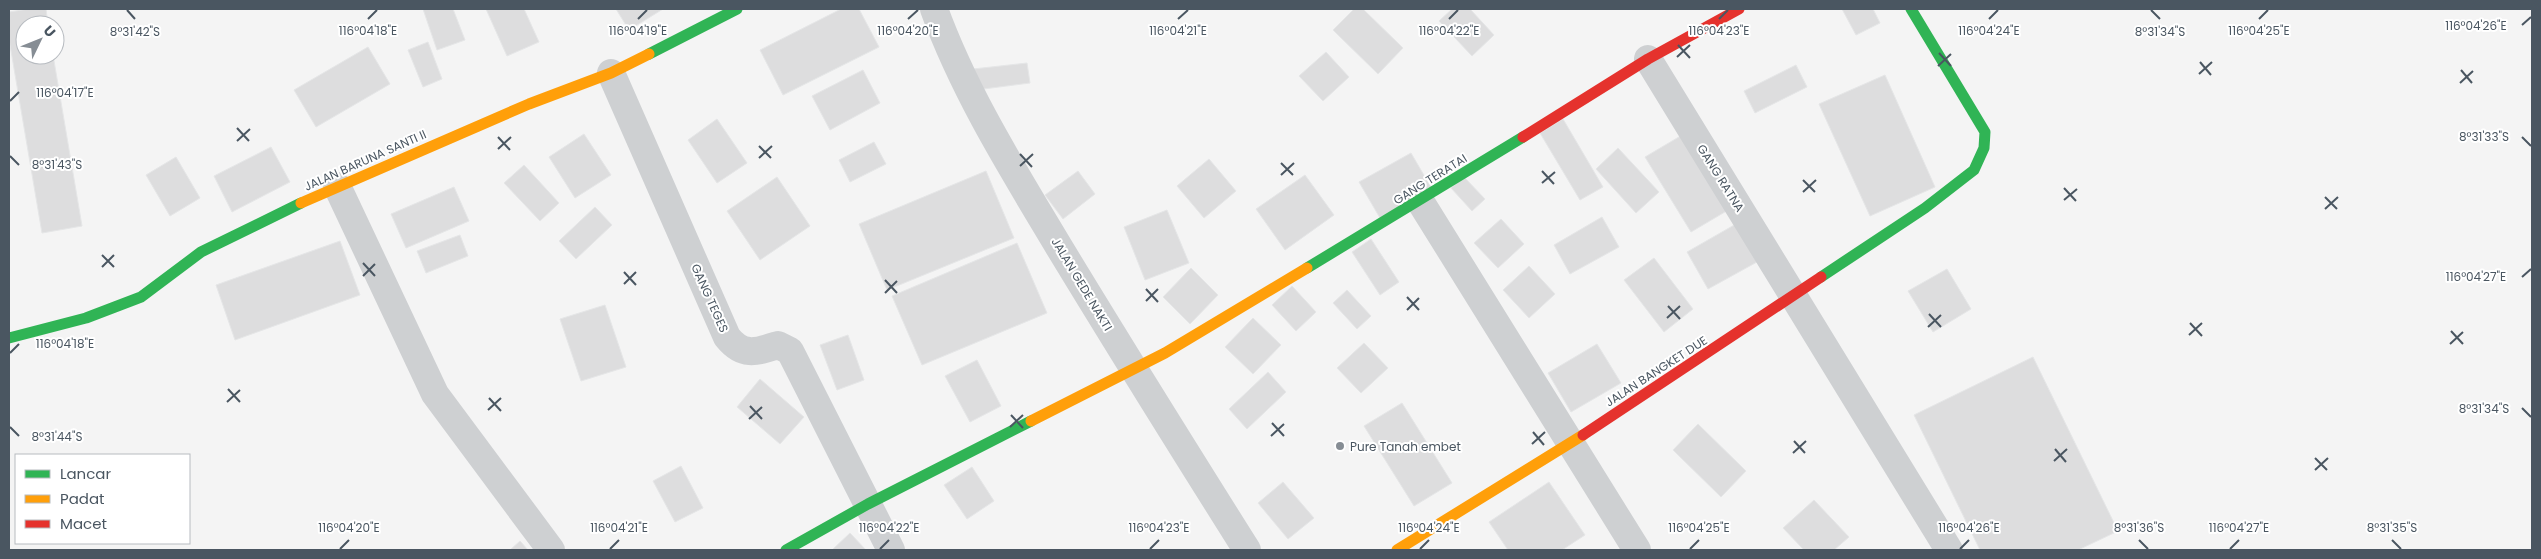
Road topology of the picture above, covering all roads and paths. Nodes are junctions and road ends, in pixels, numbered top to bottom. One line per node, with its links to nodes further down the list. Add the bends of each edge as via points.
1 (737, 9): 6 (street, JALAN BARUNA SANTI II)
2 (934, 9): 11 (street, JALAN GEDE NAKTI, via 969,91 999,147)
3 (1739, 9): 5 (street, GANG TERATAI)
4 (1911, 9): 9 (street, JALAN BANGKET DUE, via 1985,132 1984,148 1974,170 1925,208)
5 (1648, 59): 8 (street, GANG TERATAI); 9 (street, GANG RATNA)
6 (610, 73): 7 (street, JALAN BARUNA SANTI II); 13 (street, GANG TEGES, via 727,337 734,346 745,351 760,351 778,345 790,351)
7 (337, 186): 10 (street, JALAN BARUNA SANTI II, via 201,252 141,297 86,318); 14 (street, via 435,394)
8 (1420, 201): 11 (street, GANG TERATAI); 12 (street)
9 (1794, 296): 12 (street, JALAN BANGKET DUE); 20 (street, GANG RATNA)
10 (9, 338)
11 (1134, 370): 13 (street, GANG TERATAI); 17 (street, JALAN GEDE NAKTI)
12 (1570, 444): 18 (street, JALAN BANGKET DUE); 19 (street)
13 (868, 504): 15 (street, GANG TERATAI); 16 (street, GANG TEGES)
14 (551, 550)
15 (786, 550)
16 (890, 550)
17 (1247, 550)
18 (1397, 550)
19 (1637, 550)
20 (1949, 550)

